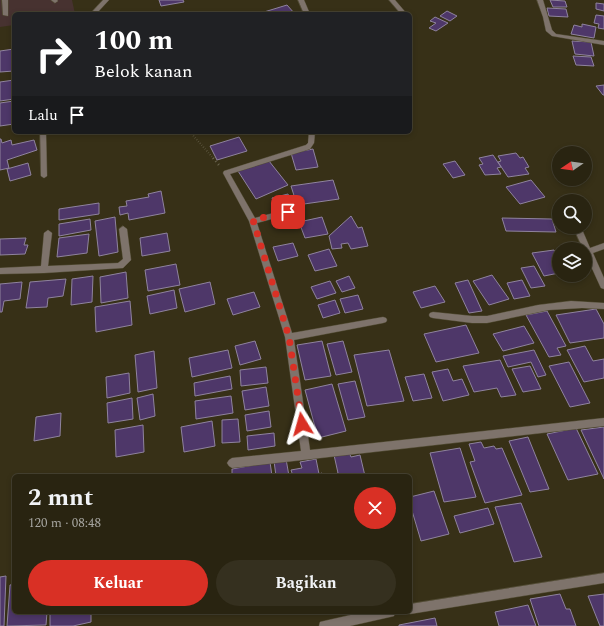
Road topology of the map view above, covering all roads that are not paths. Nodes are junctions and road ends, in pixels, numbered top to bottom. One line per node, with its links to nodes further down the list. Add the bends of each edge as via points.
1 (6, 0): 9 (street)
2 (106, 0): 6 (street)
3 (301, 0): 7 (street)
4 (392, 0): 8 (street)
5 (540, 0): 10 (street, via 549,31 554,35)
6 (95, 12)
7 (306, 12)
8 (402, 12)
9 (6, 15)
10 (604, 43)
11 (43, 134): 13 (street)
12 (312, 134): 15 (street, via 308,147 226,173)
13 (44, 176)
14 (288, 212): 15 (street)
15 (253, 220): 27 (street)
16 (124, 229): 21 (street, via 127,260 120,266)
17 (48, 233): 21 (street)
18 (604, 246): 19 (street)
19 (592, 250)
20 (592, 260): 23 (street)
21 (44, 270): 22 (street)
22 (0, 271)
23 (604, 286)
24 (604, 306): 25 (street, via 554,306 485,319)
25 (433, 315)
26 (384, 320): 27 (street)
27 (289, 337): 29 (street)
28 (604, 422): 29 (street)
29 (306, 455): 30 (street)
30 (232, 463)
31 (604, 578): 32 (street)
32 (412, 609)
33 (381, 614): 34 (street)
34 (324, 626)

